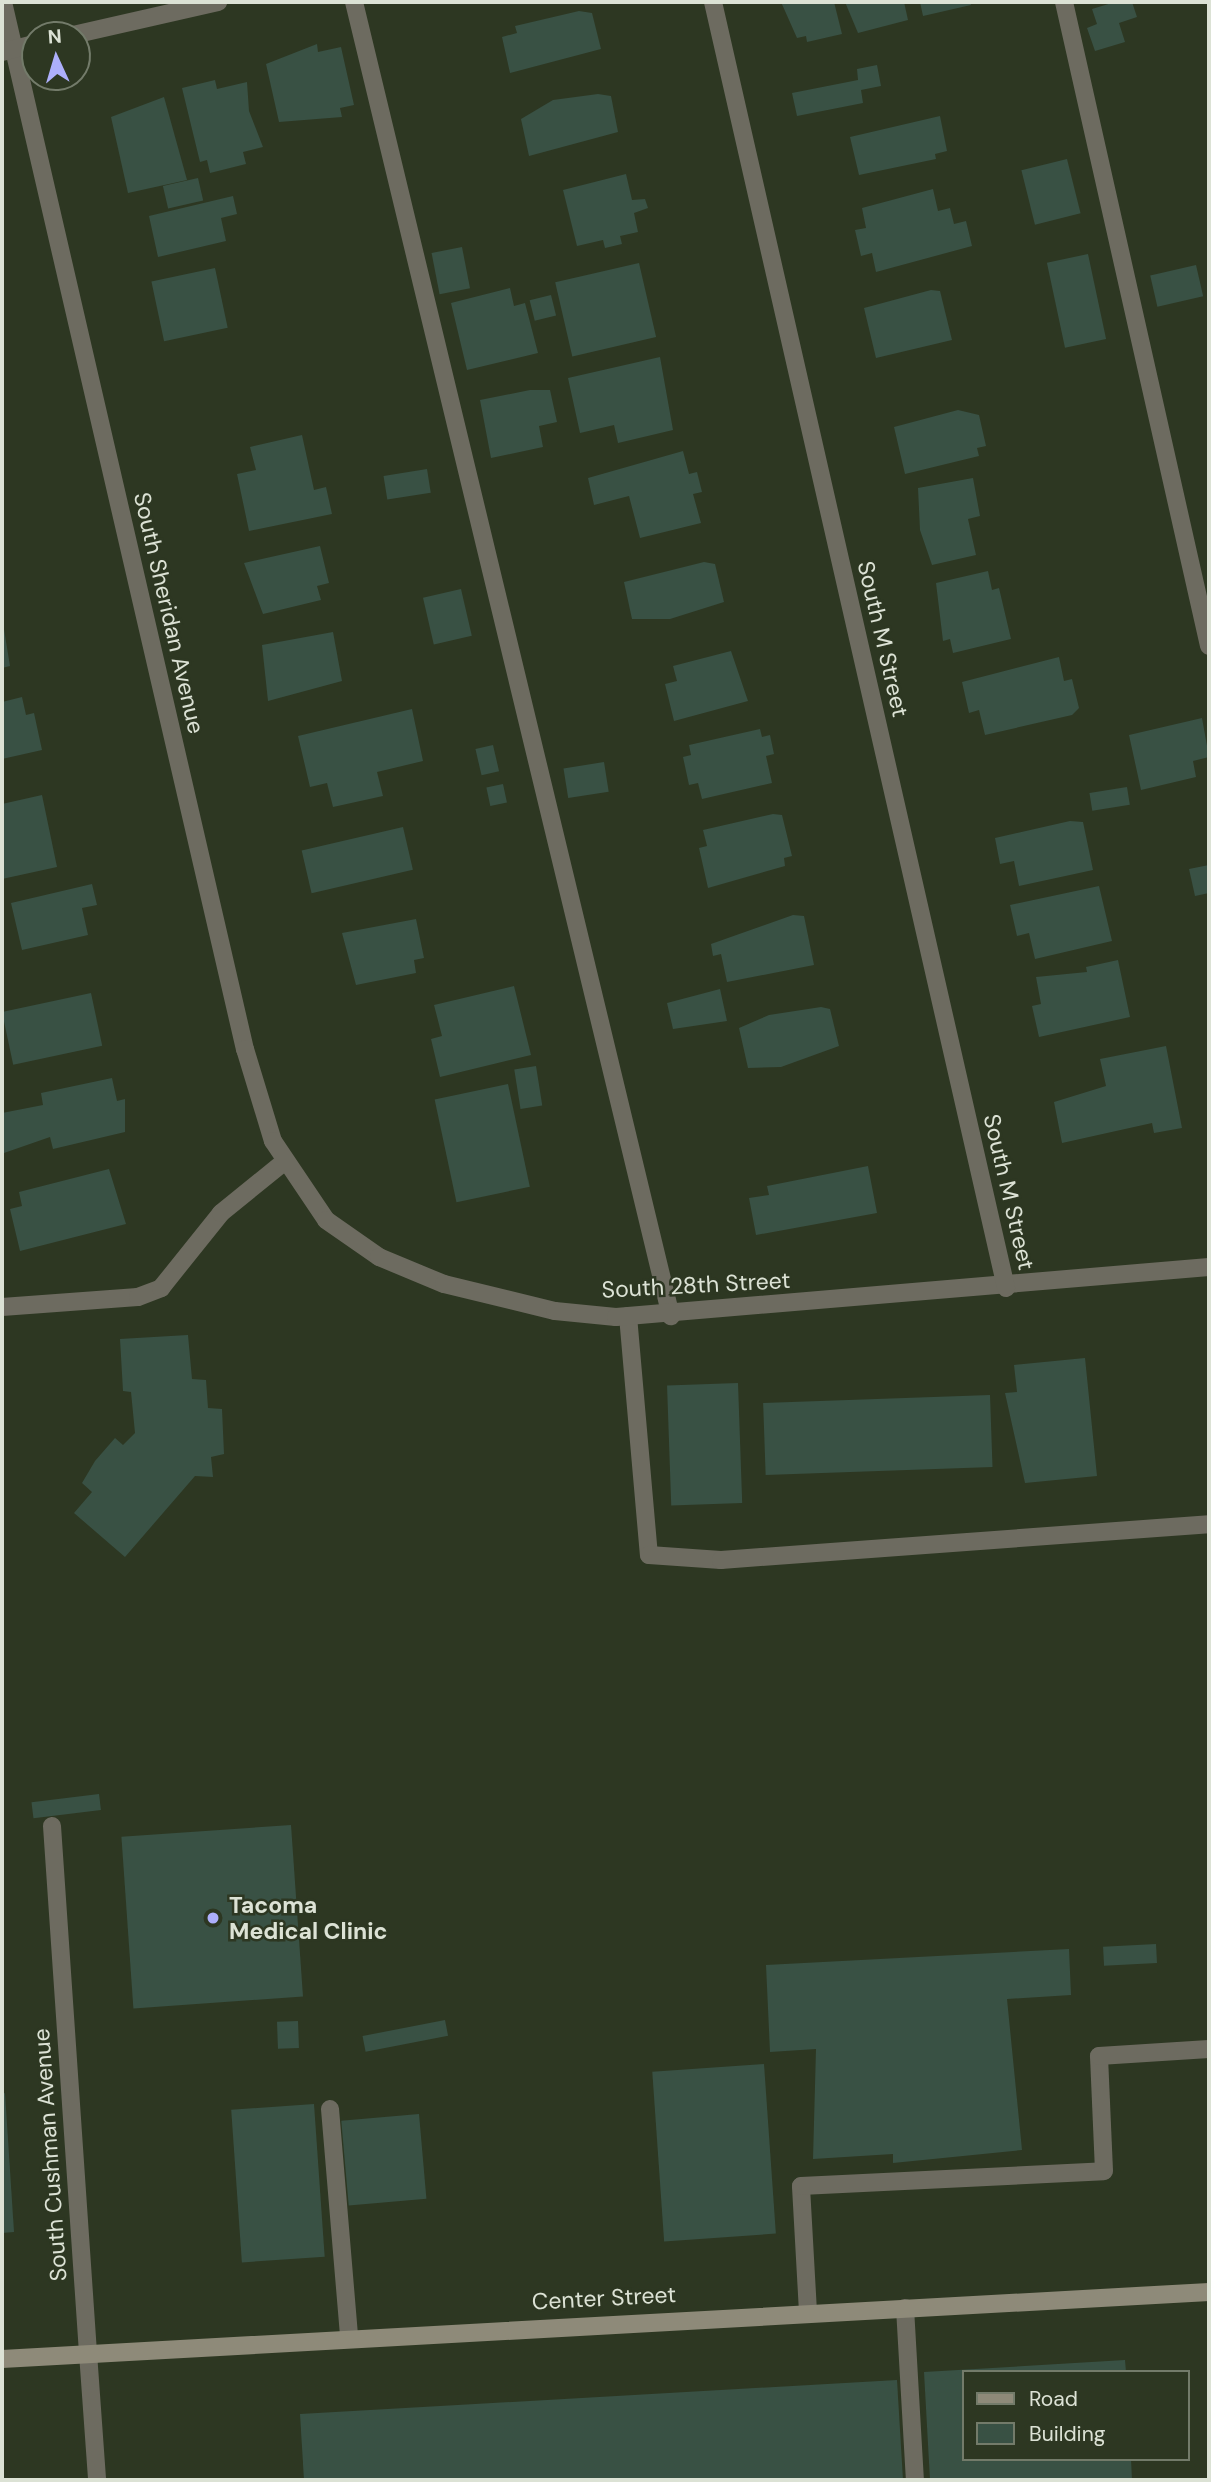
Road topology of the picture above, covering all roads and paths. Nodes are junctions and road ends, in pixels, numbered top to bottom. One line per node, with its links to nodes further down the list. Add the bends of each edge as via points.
1 (3, 2): 7 (street, South Sheridan Avenue)
2 (218, 2): 6 (street)
3 (354, 2): 15 (street)
4 (713, 2): 12 (street, South M Street)
5 (1064, 2): 8 (street)
6 (91, 31)
7 (8, 50): 9 (street, South Sheridan Avenue, via 245,1049)
8 (1209, 646)
9 (284, 1162): 10 (street, South Sheridan Avenue); 13 (street, via 221,1213 162,1288 138,1297)
10 (326, 1220): 14 (street, South 28th Street, via 379,1257 444,1284 555,1311)
11 (1209, 1267): 12 (street, South 28th Street)
12 (1006, 1288): 15 (street, South 28th Street)
13 (2, 1307)
14 (628, 1316): 15 (street, South 28th Street); 16 (street, via 649,1555 721,1560)
15 (671, 1316)
16 (1209, 1524)
17 (52, 1826): 24 (street, South Cushman Avenue)
18 (1209, 2049): 22 (street, via 1099,2056 1104,2171 801,2186)
19 (330, 2109): 23 (street)
20 (1209, 2292): 21 (main road, Center Street)
21 (905, 2308): 22 (main road, Center Street); 27 (street)
22 (808, 2312): 23 (main road, Center Street)
23 (349, 2337): 24 (main road, Center Street)
24 (88, 2353): 25 (main road, Center Street); 26 (street, South Cushman Avenue)
25 (2, 2359)
26 (93, 2480)
27 (915, 2480)

